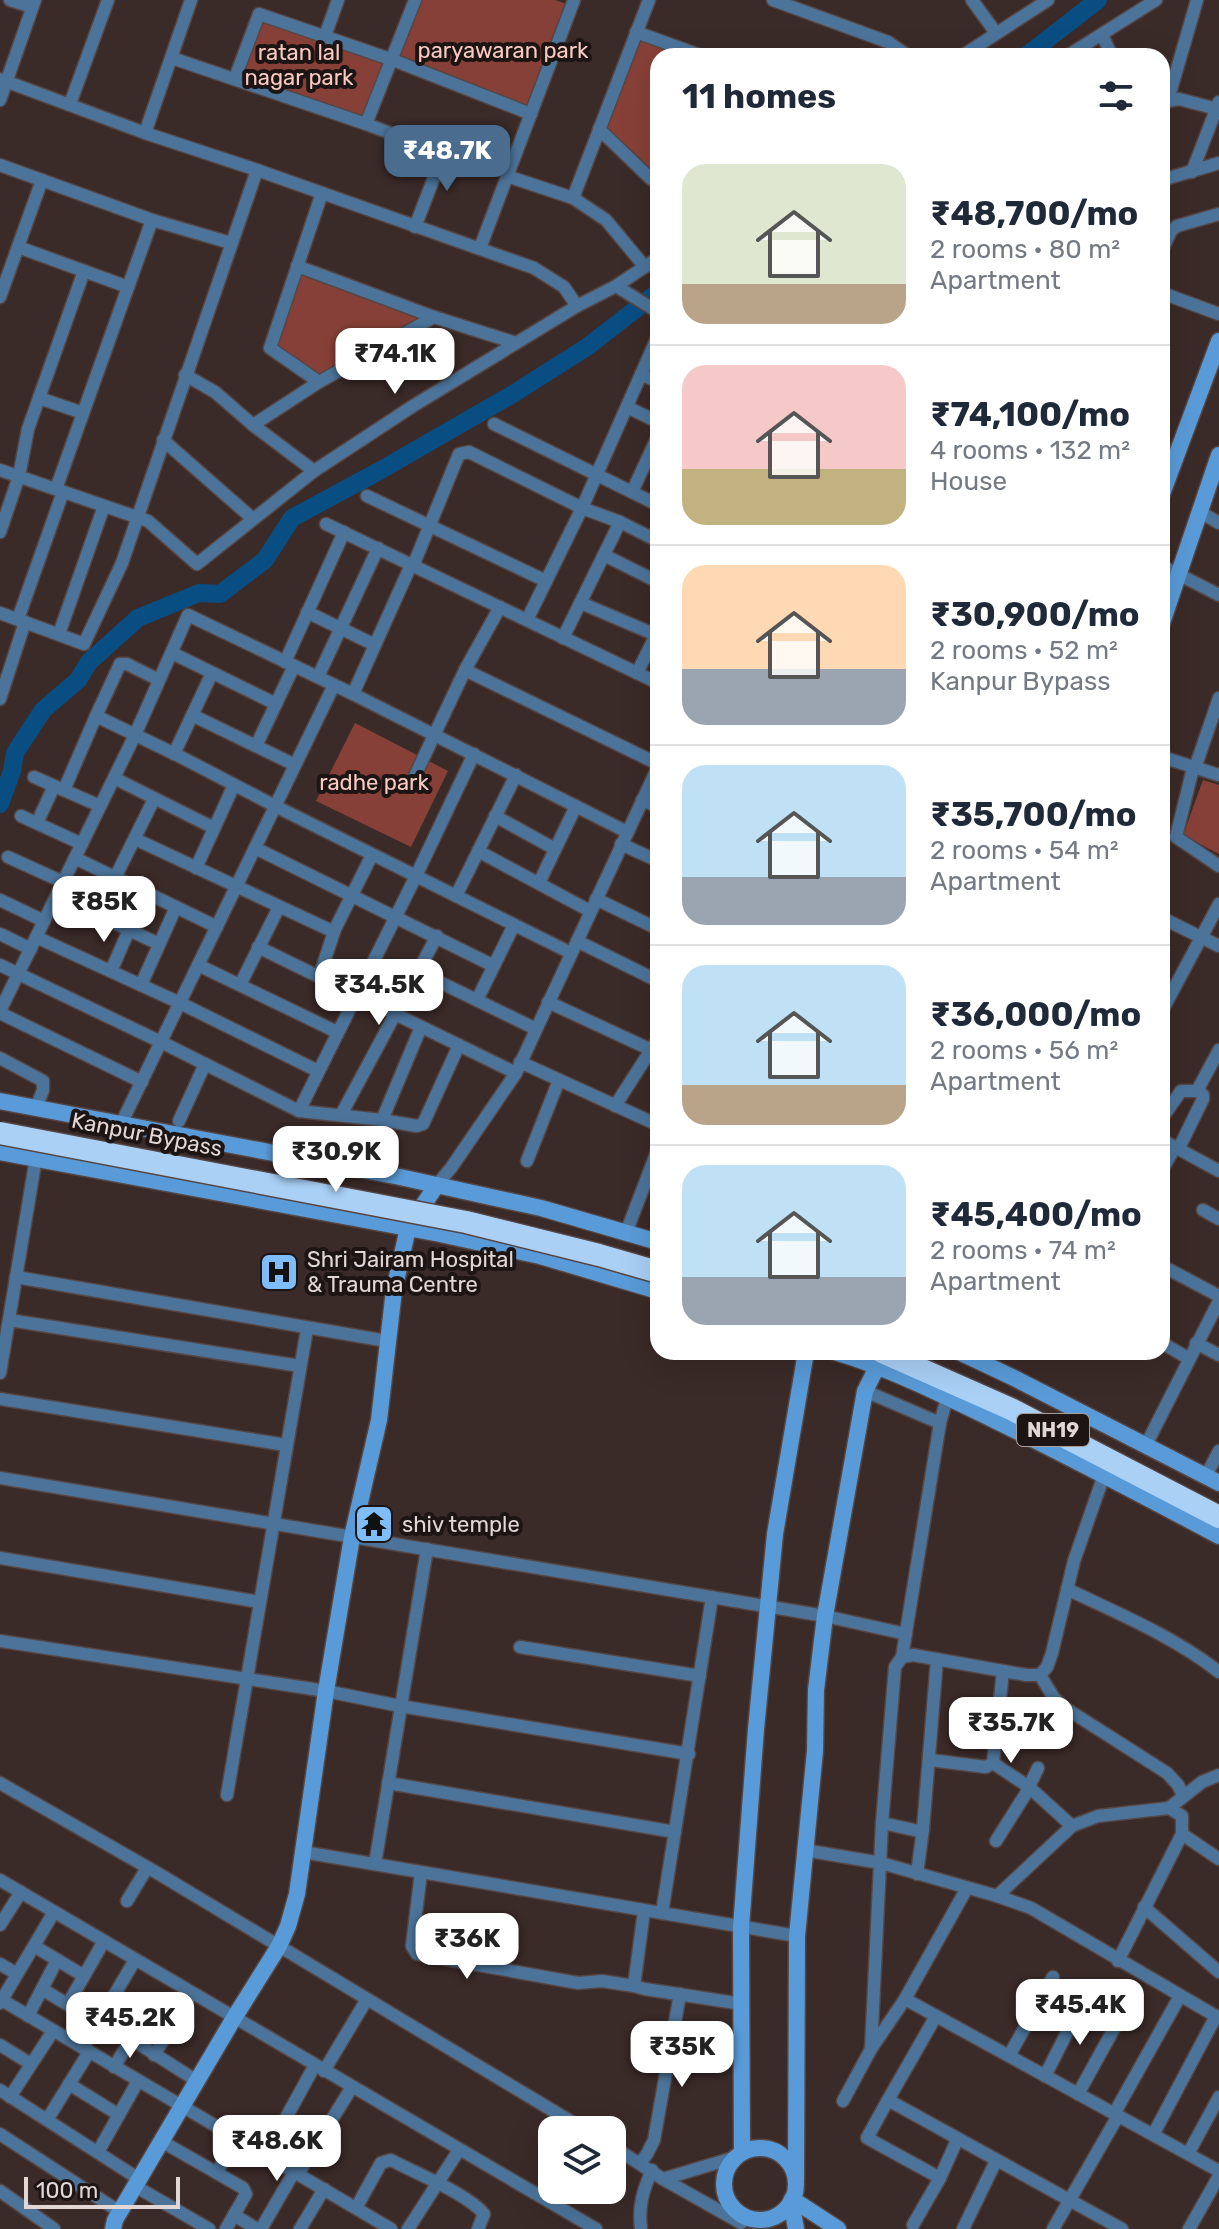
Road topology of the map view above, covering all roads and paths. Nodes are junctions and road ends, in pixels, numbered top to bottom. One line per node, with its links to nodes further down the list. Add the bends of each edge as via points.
1 (10, 0): 14 (street)
2 (108, 0): 32 (street)
3 (191, 0): 25 (street)
4 (338, 0): 19 (street)
5 (415, 0): 26 (street)
6 (649, 0): 16 (street)
7 (773, 0): 15 (street)
8 (817, 0): 15 (street)
9 (972, 0): 17 (street)
10 (1048, 0): 17 (street)
11 (1156, 0): 18 (street)
12 (1197, 0): 29 (street)
13 (569, 1): 34 (street)
14 (34, 4): 28 (street)
15 (812, 14): 21 (street)
16 (636, 32): 20 (street); 36 (street)
17 (996, 33): 22 (street)
18 (1102, 35): 23 (street); 24 (street)
19 (325, 36): 26 (street); 27 (street, via 259,14)
20 (680, 48)
21 (897, 48)
22 (974, 48)
23 (1080, 48)
24 (1108, 48)
25 (172, 58): 27 (street); 37 (street)
26 (393, 60): 34 (street); 35 (street)
27 (235, 78): 35 (street)
28 (3, 80): 30 (street); 32 (street)
29 (1170, 85)
30 (0, 100)
31 (1170, 101): 33 (street)
32 (70, 104): 37 (street)
33 (1218, 106): 41 (street)
34 (531, 114): 42 (street)
35 (366, 124): 50 (street, via 439,155)
36 (599, 129): 43 (street); 47 (street)
37 (145, 133): 40 (street)
38 (1219, 163): 41 (street)
39 (0, 165): 45 (street)
40 (257, 170): 46 (street); 52 (street)
41 (1192, 172): 44 (street)
42 (507, 176): 47 (street); 54 (street)
43 (650, 178)
44 (1170, 178)
45 (42, 180): 49 (street); 53 (street)
46 (322, 193): 50 (street); 56 (street)
47 (573, 198): 57 (street, via 606,220)
48 (1219, 214): 51 (street, via 1177,226)
49 (152, 220): 52 (street); 60 (street)
50 (415, 227): 54 (street)
51 (1170, 233)
52 (231, 243): 71 (street)
53 (18, 247): 58 (street); 62 (street)
54 (480, 248): 63 (street, via 553,279)
55 (650, 264): 57 (street)
56 (297, 266): 66 (street); 73 (street, via 270,348)
57 (645, 267): 59 (street)
58 (84, 271): 60 (street); 74 (street)
59 (616, 286): 63 (street); 64 (street)
60 (128, 287): 76 (street)
61 (1170, 296): 65 (street)
62 (0, 297)
63 (577, 306): 68 (street)
64 (650, 307)
65 (1219, 314)
66 (434, 317): 68 (street); 73 (street)
67 (1219, 341): 85 (street)
68 (516, 343): 84 (street)
69 (650, 354): 70 (street)
70 (641, 374): 72 (street); 75 (street)
71 (185, 375): 79 (street, via 215,392); 80 (street)
72 (650, 378)
73 (319, 382): 79 (street)
74 (39, 398): 76 (street); 87 (street)
75 (627, 407): 77 (street); 86 (street)
76 (83, 413): 88 (street)
77 (650, 418)
78 (494, 424): 86 (street)
79 (253, 425): 84 (street)
80 (163, 440): 95 (street); 96 (street)
81 (650, 453): 89 (street)
82 (1218, 460): 94 (street)
83 (0, 470): 87 (street)
84 (314, 471): 96 (street)
85 (1170, 473)
86 (597, 474): 89 (street); 93 (street)
87 (19, 476): 88 (street); 101 (street)
88 (59, 490): 92 (street); 118 (street)
89 (632, 492): 91 (street)
90 (367, 496): 100 (street)
91 (650, 501)
92 (104, 506): 95 (street); 121 (street)
93 (582, 508): 97 (street); 100 (street, via 463,451); 110 (street)
94 (1200, 512): 98 (street); 108 (street)
95 (137, 518): 96 (street, via 148,521 197,564); 121 (street, via 84,644)
96 (253, 519)
97 (620, 522): 103 (street); 105 (street)
98 (1219, 523)
99 (326, 524): 102 (street)
100 (429, 526): 106 (street); 110 (street)
101 (0, 532)
102 (344, 532): 104 (street); 115 (street)
103 (650, 537)
104 (378, 548): 106 (street); 119 (street)
105 (604, 555): 109 (street); 113 (street)
106 (412, 565): 114 (street); 123 (street)
107 (1170, 570): 108 (street)
108 (1179, 574): 111 (street); 112 (street)
109 (650, 578)
110 (546, 581): 117 (street)
111 (1219, 595)
112 (1170, 600)
113 (581, 603): 120 (street); 122 (street)
114 (500, 607): 117 (street); 127 (street)
115 (307, 612): 119 (street); 126 (street)
116 (0, 613): 118 (street)
117 (527, 620): 122 (street)
118 (21, 621): 121 (street); 136 (street)
119 (341, 629): 123 (street); 130 (street)
120 (650, 630)
121 (59, 634)
122 (563, 638): 129 (street)
123 (375, 645): 134 (street)
124 (650, 647): 129 (street)
125 (172, 653): 126 (street, via 188,615); 128 (street); 132 (street)
126 (289, 664): 130 (street); 137 (street)
127 (465, 670): 140 (street); 146 (street)
128 (212, 673): 137 (street); 138 (street)
129 (637, 673): 131 (street)
130 (318, 677): 133 (street)
131 (650, 679)
132 (159, 680): 139 (street, via 120,664); 141 (street)
133 (334, 685): 134 (street); 147 (street)
134 (353, 694): 140 (street)
135 (1219, 698): 148 (street)
136 (0, 699)
137 (276, 704): 142 (street)
138 (192, 715): 142 (street); 143 (street)
139 (96, 716): 141 (street); 156 (street)
140 (435, 734): 144 (street); 153 (street)
141 (135, 735): 143 (street); 152 (street)
142 (256, 746): 147 (street)
143 (174, 754): 155 (street)
144 (474, 754): 149 (street); 179 (street)
145 (1170, 760): 148 (street)
146 (650, 762)
147 (295, 765): 161 (street)
148 (1194, 768): 150 (street); 177 (street, via 1176,837)
149 (516, 775): 162 (street); 164 (street)
150 (1219, 775)
151 (34, 777): 156 (street)
152 (114, 778): 157 (street); 160 (street)
153 (413, 780)
154 (650, 783): 158 (street)
155 (234, 785): 161 (street); 166 (street)
156 (59, 788): 160 (street); 165 (street)
157 (154, 799): 166 (street); 168 (street)
158 (642, 800): 159 (street); 167 (street)
159 (650, 804)
160 (100, 806): 169 (street)
161 (275, 806): 170 (street); 173 (street)
162 (576, 806): 167 (street); 171 (street)
163 (21, 816): 165 (street)
164 (495, 816): 171 (street); 172 (street)
165 (37, 823): 169 (street)
166 (214, 828): 178 (street)
167 (624, 838): 174 (street); 189 (street)
168 (135, 839): 178 (street); 180 (street)
169 (82, 844): 176 (street)
170 (255, 848): 183 (street); 184 (street)
171 (555, 849): 182 (street)
172 (478, 851): 182 (street); 186 (street)
173 (372, 855): 179 (street); 184 (street)
174 (650, 856)
175 (8, 857): 181 (street)
176 (75, 858): 180 (street); 181 (street)
177 (1219, 866)
178 (196, 868): 183 (street)
179 (416, 876): 186 (street); 192 (street)
180 (115, 878): 190 (street)
181 (63, 882): 185 (street)
182 (539, 883): 189 (street)
183 (236, 887): 191 (street); 197 (street)
184 (352, 894): 192 (street); 198 (street)
185 (57, 896): 193 (street); 199 (street)
186 (456, 896): 195 (street)
187 (0, 900): 193 (street)
188 (1219, 904): 202 (street)
189 (593, 905): 196 (street); 207 (street)
190 (176, 907): 197 (street); 204 (street)
191 (279, 907): 198 (street); 206 (street)
192 (396, 915): 201 (street); 219 (street)
193 (44, 921): 203 (street)
194 (1170, 922): 202 (street)
195 (514, 925): 207 (street); 210 (street)
196 (650, 926)
197 (217, 927): 209 (street)
198 (335, 929): 214 (street)
199 (129, 930): 204 (street); 211 (street)
200 (0, 934): 203 (street)
201 (437, 936): 210 (street); 212 (street)
202 (1201, 937): 205 (street); 218 (street)
203 (34, 943): 211 (street); 213 (street)
204 (159, 944): 216 (street)
205 (1219, 946)
206 (258, 947): 214 (street); 217 (street)
207 (574, 947): 215 (street); 221 (street)
208 (0, 965): 213 (street)
209 (198, 965): 217 (street); 222 (street)
210 (494, 966): 220 (street)
211 (111, 971): 216 (street)
212 (419, 972): 220 (street); 224 (street)
213 (18, 974): 223 (street); 228 (street)
214 (319, 977): 219 (street)
215 (650, 978)
216 (141, 985): 222 (street)
217 (240, 985): 227 (street)
218 (1170, 992)
219 (356, 995): 224 (street); 227 (street)
220 (477, 1000): 226 (street)
221 (548, 1002): 226 (street); 230 (street)
222 (180, 1003): 228 (street); 236 (street)
223 (1, 1005): 238 (street)
224 (393, 1014): 225 (street); 245 (street)
225 (421, 1027): 229 (street); 247 (street)
226 (536, 1029): 235 (street)
227 (337, 1032): 236 (street)
228 (161, 1042): 234 (street); 238 (street)
229 (459, 1045): 235 (street); 247 (street, via 423,1124)
230 (650, 1045)
231 (1219, 1050): 239 (street)
232 (650, 1056): 242 (street)
233 (0, 1058): 243 (street, via 43,1081)
234 (205, 1064): 244 (street); 248 (street)
235 (518, 1067): 237 (street); 260 (street)
236 (318, 1071): 244 (street)
237 (559, 1080): 242 (street); 257 (street)
238 (142, 1082): 250 (street)
239 (1197, 1091): 241 (street, via 1178,1092); 253 (street, via 1203,1099)
240 (0, 1101): 243 (street)
241 (1170, 1105)
242 (615, 1106): 249 (street)
243 (36, 1108): 250 (street)
244 (299, 1111): 245 (street)
245 (341, 1115): 247 (street)
246 (0, 1120): 266 (highway, Kanpur Bypass, via 473,1209)
247 (382, 1120)
248 (179, 1121)
249 (650, 1121)
250 (121, 1124): 260 (street)
251 (0, 1133): 267 (highway, Kanpur Bypass, bridge, via 466,1222)
252 (1170, 1144): 253 (street)
253 (1177, 1147): 256 (street); 259 (street)
254 (0, 1152): 255 (street)
255 (36, 1158): 263 (street); 269 (street)
256 (1170, 1158)
257 (527, 1161)
258 (650, 1170): 264 (street)
259 (1219, 1171)
260 (436, 1186): 263 (street); 264 (street)
261 (1203, 1210): 262 (street)
262 (1219, 1219)
263 (408, 1228): 270 (street, via 540,1256); 274 (street)
264 (626, 1233): 265 (street)
265 (650, 1240)
266 (650, 1256)
267 (650, 1270)
268 (1170, 1270): 271 (street)
269 (16, 1277): 272 (street); 273 (street)
270 (650, 1289)
271 (1218, 1304): 275 (street)
272 (9, 1320): 285 (street); 286 (street)
273 (307, 1329): 274 (street); 285 (street)
274 (387, 1341): 301 (street, via 379,1420)
275 (1196, 1343): 277 (street); 278 (street)
276 (1170, 1348): 278 (street)
277 (1219, 1355)
278 (1188, 1358): 292 (street)
279 (805, 1360): 307 (street)
280 (880, 1360): 287 (street)
281 (882, 1360): 288 (street)
282 (883, 1360): 298 (highway, NH19, via 1011,1409)
283 (936, 1360): 297 (highway, NH19)
284 (990, 1360): 292 (street)
285 (300, 1366): 291 (street)
286 (0, 1373)
287 (865, 1391): 290 (street); 308 (street)
288 (947, 1398): 290 (street); 294 (street)
289 (0, 1399): 291 (street)
290 (940, 1423): 309 (street)
291 (286, 1445): 299 (street)
292 (1146, 1445): 296 (street)
293 (1219, 1451): 296 (street)
294 (1104, 1475): 300 (street); 304 (street)
295 (0, 1478): 299 (street)
296 (1213, 1479)
297 (1219, 1501)
298 (1219, 1517)
299 (273, 1523): 301 (street); 306 (street)
300 (1219, 1536)
301 (352, 1537): 302 (street); 319 (street)
302 (427, 1549): 305 (street); 320 (street)
303 (0, 1558): 306 (street)
304 (1067, 1589): 315 (street, via 1172,1640); 316 (street, via 1052,1653)
305 (712, 1597): 307 (street); 317 (street)
306 (260, 1602): 318 (street)
307 (768, 1607): 308 (street); 356 (street)
308 (825, 1616): 309 (street); 338 (street)
309 (906, 1634): 312 (street)
310 (0, 1641): 318 (street)
311 (520, 1647): 317 (street)
312 (902, 1657): 313 (street); 332 (street, via 895,1667)
313 (937, 1659): 314 (street); 322 (street)
314 (1003, 1671): 316 (street); 323 (street)
315 (1219, 1672)
316 (1040, 1675): 330 (street, via 1065,1708 1167,1773)
317 (700, 1676): 321 (street)
318 (246, 1680): 319 (street); 329 (street)
319 (326, 1691): 320 (street); 339 (street)
320 (400, 1706): 321 (street); 327 (street)
321 (689, 1754): 335 (street)
322 (930, 1760): 323 (street, via 986,1767); 334 (street)
323 (993, 1763): 328 (street)
324 (1038, 1768): 328 (street)
325 (1219, 1775): 330 (street)
326 (0, 1783): 343 (street)
327 (388, 1783): 335 (street); 342 (street)
328 (1029, 1787): 333 (street); 337 (street)
329 (227, 1795)
330 (1183, 1795): 331 (street)
331 (1169, 1808): 333 (street, via 1098,1816); 336 (street, via 1182,1816)
332 (882, 1823): 334 (street); 341 (street)
333 (1072, 1826): 349 (street)
334 (923, 1829): 345 (street)
335 (675, 1832): 354 (street)
336 (1182, 1834): 340 (street); 351 (street)
337 (996, 1841)
338 (804, 1850): 341 (street); 357 (street)
339 (303, 1852): 342 (street); 360 (street, via 297,1894)
340 (1219, 1859)
341 (881, 1863): 345 (street); 394 (street)
342 (375, 1864): 344 (street)
343 (147, 1868): 350 (street); 360 (street)
344 (421, 1872): 352 (street); 369 (street, via 412,1946 417,1954 578,1983)
345 (917, 1874): 347 (street)
346 (0, 1880): 348 (street)
347 (967, 1888): 349 (street); 376 (street)
348 (21, 1892): 353 (street); 355 (street)
349 (997, 1896): 363 (street, via 1031,1908)
350 (127, 1901)
351 (1144, 1907): 363 (street); 365 (street)
352 (644, 1911): 354 (street); 369 (street)
353 (54, 1912): 358 (street); 359 (street)
354 (662, 1913): 356 (street)
355 (0, 1925)
356 (741, 1927): 357 (street); 380 (street)
357 (797, 1936): 435 (street)
358 (104, 1941): 362 (street); 367 (street)
359 (34, 1946): 361 (street); 366 (street)
360 (279, 1946): 375 (street); 386 (street)
361 (57, 1960): 367 (street); 370 (street)
362 (135, 1960): 371 (street); 372 (street)
363 (1118, 1961): 374 (street)
364 (0, 1964): 366 (street)
365 (1219, 1972)
366 (17, 1974): 377 (street)
367 (84, 1976): 379 (street)
368 (1053, 1977): 397 (street)
369 (634, 1986): 373 (street)
370 (42, 1989): 379 (street); 382 (street)
371 (192, 1993): 386 (street); 390 (street)
372 (115, 1994): 381 (street); 389 (street)
373 (680, 1994): 380 (street); 387 (street)
374 (1180, 1996): 385 (street); 413 (street)
375 (367, 1999): 400 (street); 414 (street)
376 (905, 1999): 383 (street); 394 (street)
377 (0, 2001): 382 (street)
378 (1083, 2001): 401 (street)
379 (68, 2004): 389 (street)
380 (742, 2004): 425 (street)
381 (146, 2013): 390 (street); 392 (street)
382 (28, 2016): 391 (street)
383 (936, 2016): 397 (street); 409 (street)
384 (1121, 2016): 407 (street)
385 (1217, 2017): 417 (street)
386 (234, 2018): 400 (street); 403 (street)
387 (676, 2018): 388 (street); 428 (street, via 654,2140)
388 (689, 2021)
389 (98, 2023): 395 (street)
390 (171, 2028): 396 (street)
391 (53, 2031): 395 (street); 398 (street)
392 (131, 2039): 396 (street); 399 (street)
393 (0, 2045): 398 (street)
394 (871, 2049): 410 (street)
395 (86, 2050): 399 (street); 404 (street)
396 (154, 2055): 403 (street)
397 (1009, 2056): 401 (street)
398 (31, 2064): 406 (street)
399 (114, 2067): 402 (street)
400 (320, 2068): 405 (street); 426 (street)
401 (1045, 2076): 407 (street)
402 (138, 2081): 411 (street); 412 (street)
403 (197, 2081): 411 (street)
404 (69, 2084): 412 (street); 415 (street)
405 (352, 2087): 421 (street); 431 (street)
406 (5, 2094): 415 (street)
407 (1078, 2094): 413 (street)
408 (1219, 2097): 424 (street)
409 (888, 2100): 419 (street); 433 (street, via 867,2138)
410 (843, 2101)
411 (181, 2107): 418 (street); 420 (street)
412 (119, 2115): 422 (street)
413 (1116, 2115): 417 (street); 441 (street)
414 (562, 2116)
415 (47, 2120): 422 (street)
416 (0, 2134): 443 (street)
417 (1153, 2135): 424 (street)
418 (234, 2138): 426 (street); 430 (street)
419 (957, 2140): 427 (street); 433 (street)
420 (161, 2141): 430 (street); 436 (street)
421 (459, 2150): 437 (street); 458 (street)
422 (98, 2152): 436 (street)
423 (626, 2154): 428 (street)
424 (1188, 2154): 432 (street)
425 (738, 2155): 434 (street); 435 (street, via 763,2147 773,2150 789,2162); 445 (street, via 726,2169 724,2195)
426 (265, 2156): 431 (street)
427 (996, 2161): 441 (street); 462 (street)
428 (640, 2163): 429 (street)
429 (652, 2170): 434 (street); 459 (street, via 642,2193)
430 (217, 2173): 444 (street, via 246,2191)
431 (296, 2173): 438 (street); 454 (street)
432 (1219, 2175): 465 (street)
433 (940, 2178): 448 (street)
434 (663, 2179): 445 (street)
435 (796, 2179): 440 (street)
436 (137, 2182): 443 (street); 452 (street)
437 (436, 2184): 442 (street, via 385,2161); 456 (street); 457 (street, via 482,2210)
438 (324, 2189): 442 (street); 449 (street)
439 (0, 2191): 450 (street)
440 (792, 2200): 445 (street, via 781,2213); 460 (street); 461 (street)
441 (1070, 2200): 446 (street); 463 (street)
442 (356, 2208): 447 (street)
443 (120, 2212): 451 (street)
444 (234, 2215): 453 (street); 454 (street)
445 (744, 2224)
446 (1101, 2224): 464 (street)
447 (373, 2225): 455 (street)
448 (913, 2225)
449 (305, 2227)
450 (54, 2229)
451 (113, 2229)
452 (209, 2229)
453 (226, 2229)
454 (259, 2229)
455 (391, 2229)
456 (408, 2229)
457 (478, 2229)
458 (596, 2229)
459 (641, 2229)
460 (796, 2229)
461 (838, 2229)
462 (963, 2229)
463 (1053, 2229)
464 (1122, 2229)
465 (1189, 2229)

